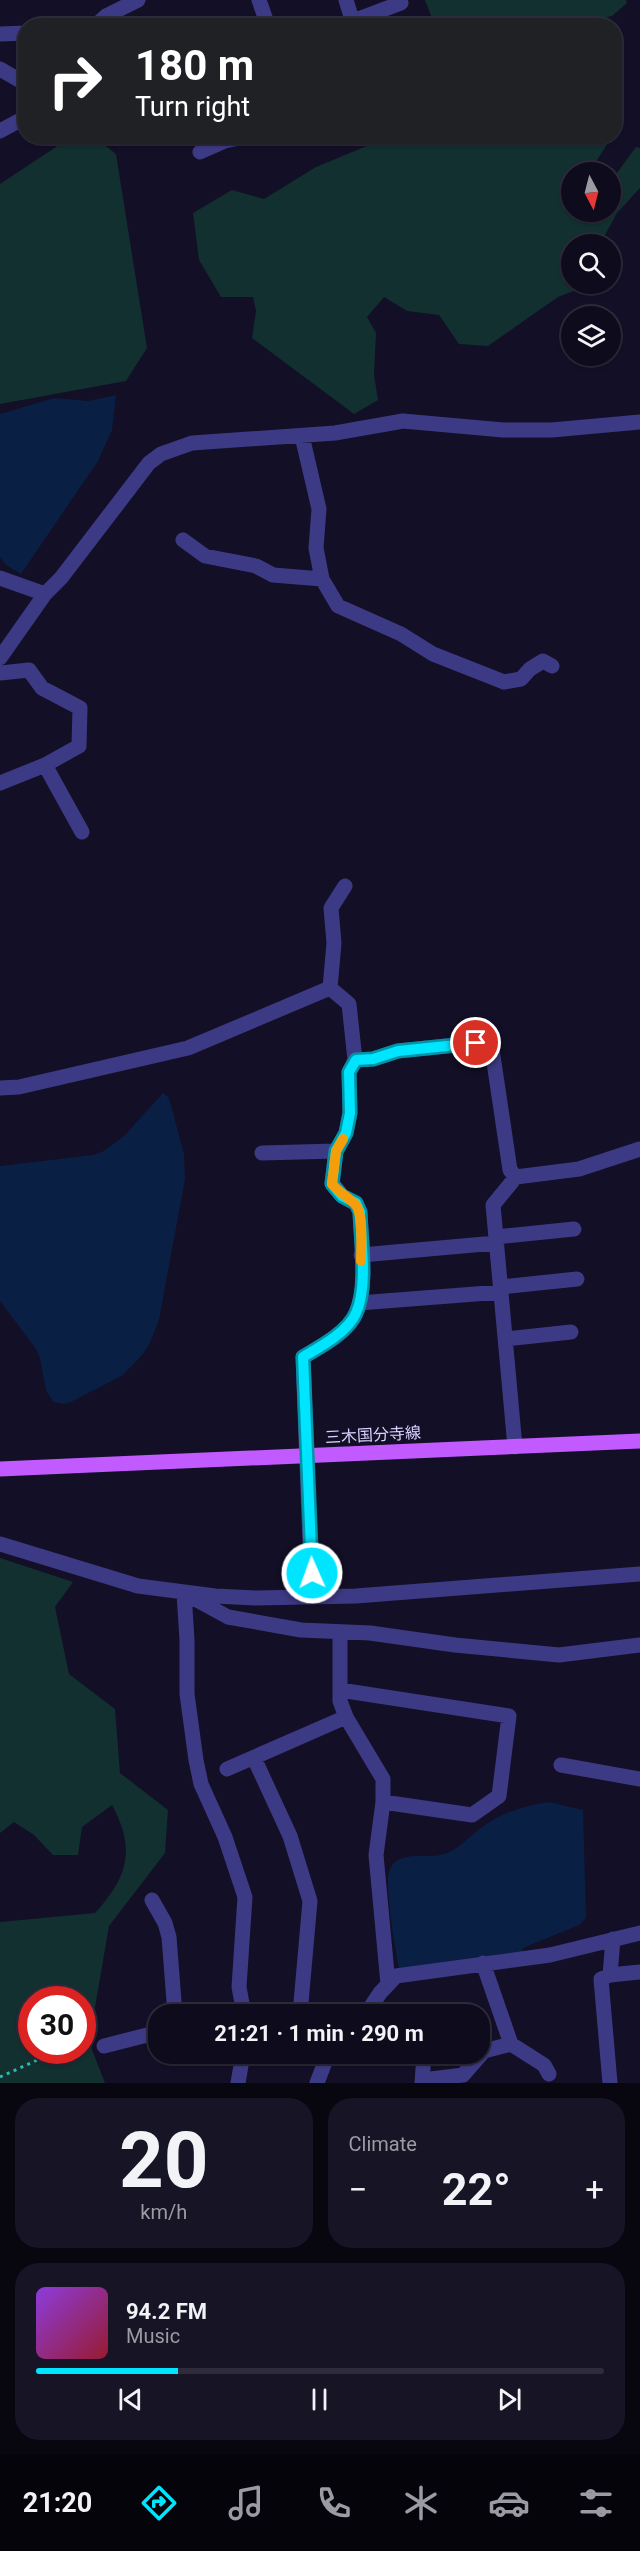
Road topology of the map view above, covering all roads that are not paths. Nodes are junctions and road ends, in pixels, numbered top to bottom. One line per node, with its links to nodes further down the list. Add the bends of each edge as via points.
1 (138, 0): 5 (street)
2 (259, 0): 6 (street)
3 (346, 0): 7 (street)
4 (401, 3): 8 (street)
5 (104, 18)
6 (265, 18)
7 (351, 18)
8 (365, 18)
9 (18, 33): 10 (street)
10 (0, 34)
11 (0, 69): 12 (street)
12 (18, 79)
13 (18, 121): 14 (street)
14 (0, 131)
15 (215, 144): 16 (street)
16 (200, 152)
17 (640, 422): 18 (street, via 503,430 403,421)
18 (302, 436): 21 (street, via 319,509 316,548); 22 (street, via 192,443 161,454 149,463)
19 (183, 540): 21 (street, via 205,556 256,566 273,574)
20 (0, 578): 22 (street)
21 (322, 579): 24 (street, via 338,606 401,634 433,654 504,682 521,679 543,662)
22 (45, 594): 23 (street)
23 (0, 658)
24 (552, 666)
25 (0, 673): 26 (street, via 29,670 42,688 80,708 79,746)
26 (45, 765): 27 (street); 28 (street)
27 (0, 783)
28 (82, 832)
29 (345, 886): 30 (street, via 331,908 334,944)
30 (330, 988): 31 (street, via 349,1004); 32 (street, via 188,1048 19,1088)
31 (356, 1060): 34 (street, via 349,1072 350,1113 346,1133); 36 (street, via 398,1051 476,1043 492,1049 510,1170)
32 (0, 1088)
33 (640, 1149): 36 (street, via 579,1169)
34 (336, 1151): 35 (street); 39 (street, via 332,1184 342,1196 356,1203 360,1212)
35 (262, 1153)
36 (516, 1177): 38 (street, via 493,1205)
37 (574, 1229): 38 (street)
38 (496, 1240): 39 (street); 41 (street)
39 (361, 1256): 42 (street)
40 (577, 1279): 41 (street)
41 (501, 1290): 42 (street); 44 (street)
42 (359, 1303): 47 (street, via 356,1315 332,1340 303,1357)
43 (571, 1332): 44 (street)
44 (505, 1339): 46 (street)
45 (640, 1441): 46 (main road, 三木国分寺線)
46 (515, 1447): 47 (main road, 三木国分寺線)
47 (307, 1456): 48 (main road, 三木国分寺線); 52 (street)
48 (0, 1469)
49 (0, 1544): 51 (street, via 138,1586)
50 (640, 1574): 52 (street)
51 (184, 1593): 52 (street); 53 (street, via 228,1617); 70 (street, via 187,1694 196,1760 201,1784 225,1837 245,1897 239,1988)
52 (312, 1597)
53 (340, 1632): 54 (street, via 559,1655); 55 (street)
54 (640, 1645)
55 (340, 1690): 56 (street); 61 (street, via 509,1716 499,1796 472,1815)
56 (346, 1717): 57 (street); 61 (street, via 383,1779)
57 (254, 1758): 59 (street); 71 (street, via 290,1836 310,1901)
58 (561, 1765): 60 (street)
59 (227, 1768)
60 (640, 1779)
61 (383, 1802): 68 (street, via 376,1855)
62 (152, 1900): 69 (street, via 169,1937)
63 (640, 1933): 64 (street)
64 (613, 1939): 65 (street, via 550,1955); 67 (street)
65 (483, 1963): 68 (street, via 396,1976); 74 (street)
66 (640, 1972): 67 (street)
67 (610, 1974): 83 (street, via 601,1979)
68 (388, 1984): 72 (street)
69 (174, 2004)
70 (242, 2004)
71 (301, 2004)
72 (373, 2004)
73 (148, 2035): 75 (street)
74 (511, 2044): 79 (street, via 544,2065); 80 (street, via 484,2051 463,2075)
75 (104, 2046)
76 (241, 2064): 81 (street)
77 (324, 2064): 82 (street)
78 (424, 2064): 80 (street)
79 (549, 2074)
80 (423, 2081)
81 (238, 2083)
82 (317, 2083)
83 (610, 2083)

